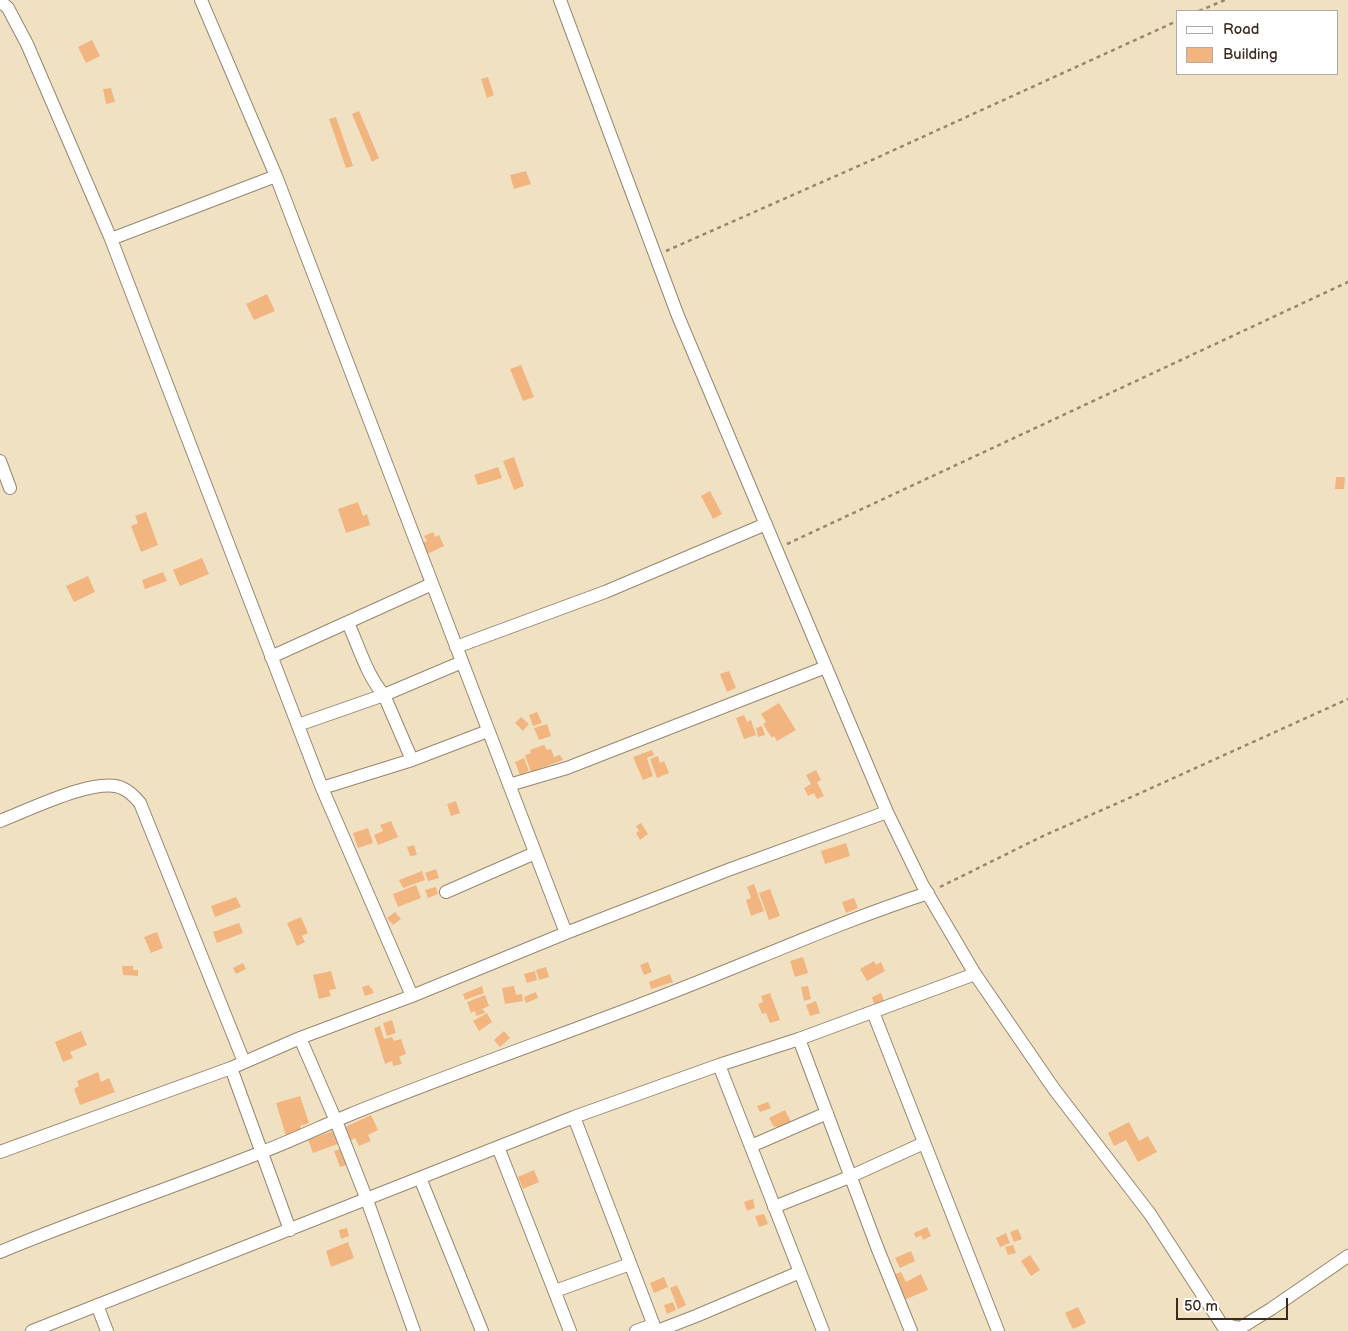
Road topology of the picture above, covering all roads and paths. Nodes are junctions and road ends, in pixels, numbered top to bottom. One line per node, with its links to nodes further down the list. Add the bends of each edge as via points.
1 (201, 0): 7 (street)
2 (560, 0): 9 (street)
3 (1226, 0): 5 (path)
4 (0, 1): 8 (street, via 8,8 27,44)
5 (1201, 10)
6 (1176, 20): 9 (path)
7 (276, 176): 8 (street); 15 (street)
8 (111, 239): 18 (street)
9 (656, 256): 13 (street)
10 (1348, 282): 14 (path)
11 (0, 461): 12 (street)
12 (10, 488)
13 (766, 524): 14 (street); 17 (street, via 605,592)
14 (776, 549): 20 (street)
15 (432, 584): 16 (street); 17 (street)
16 (348, 623): 18 (street); 21 (street, via 370,674)
17 (456, 648): 19 (street)
18 (271, 657): 23 (street)
19 (462, 662): 21 (street); 24 (street)
20 (826, 667): 26 (street, via 568,768); 28 (street)
21 (384, 695): 23 (street); 25 (street)
22 (1348, 699): 32 (path, via 1043,836)
23 (298, 725): 27 (street)
24 (488, 731): 25 (street); 26 (street)
25 (412, 760): 27 (street)
26 (509, 785): 30 (street)
27 (322, 788): 35 (street)
28 (887, 812): 32 (street); 33 (street)
29 (0, 821): 39 (street, via 88,787 121,787 135,798 140,803)
30 (535, 853): 31 (street); 33 (street)
31 (446, 892)
32 (928, 893): 34 (street); 44 (street, via 876,910 640,1005)
33 (566, 933): 35 (street)
34 (976, 974): 36 (street); 61 (street, via 1054,1089 1150,1214)
35 (412, 996): 37 (street)
36 (873, 1012): 38 (street); 45 (street)
37 (300, 1038): 39 (street); 44 (street)
38 (799, 1039): 40 (street); 42 (street)
39 (244, 1062): 41 (street)
40 (719, 1064): 43 (street); 46 (street)
41 (231, 1068): 48 (street); 49 (street)
42 (827, 1113): 46 (street); 50 (street)
43 (574, 1117): 47 (street); 57 (street)
44 (336, 1121): 49 (street); 52 (street)
45 (924, 1143): 50 (street); 71 (street)
46 (751, 1146): 53 (street)
47 (498, 1147): 51 (street); 59 (street)
48 (0, 1152)
49 (262, 1152): 54 (street); 55 (street)
50 (851, 1177): 53 (street); 70 (street)
51 (420, 1178): 52 (street); 66 (street)
52 (367, 1200): 54 (street); 65 (street)
53 (774, 1207): 58 (street)
54 (290, 1230): 60 (street)
55 (0, 1252)
56 (1348, 1256): 61 (street, via 1240,1328)
57 (630, 1264): 59 (street); 62 (street)
58 (800, 1272): 62 (street, via 696,1316); 69 (street)
59 (555, 1291): 67 (street)
60 (97, 1305): 63 (street); 64 (street)
61 (1224, 1327)
62 (655, 1329): 68 (street)
63 (32, 1331)
64 (107, 1331)
65 (414, 1331)
66 (482, 1331)
67 (570, 1331)
68 (636, 1331)
69 (823, 1331)
70 (911, 1331)
71 (998, 1331)

